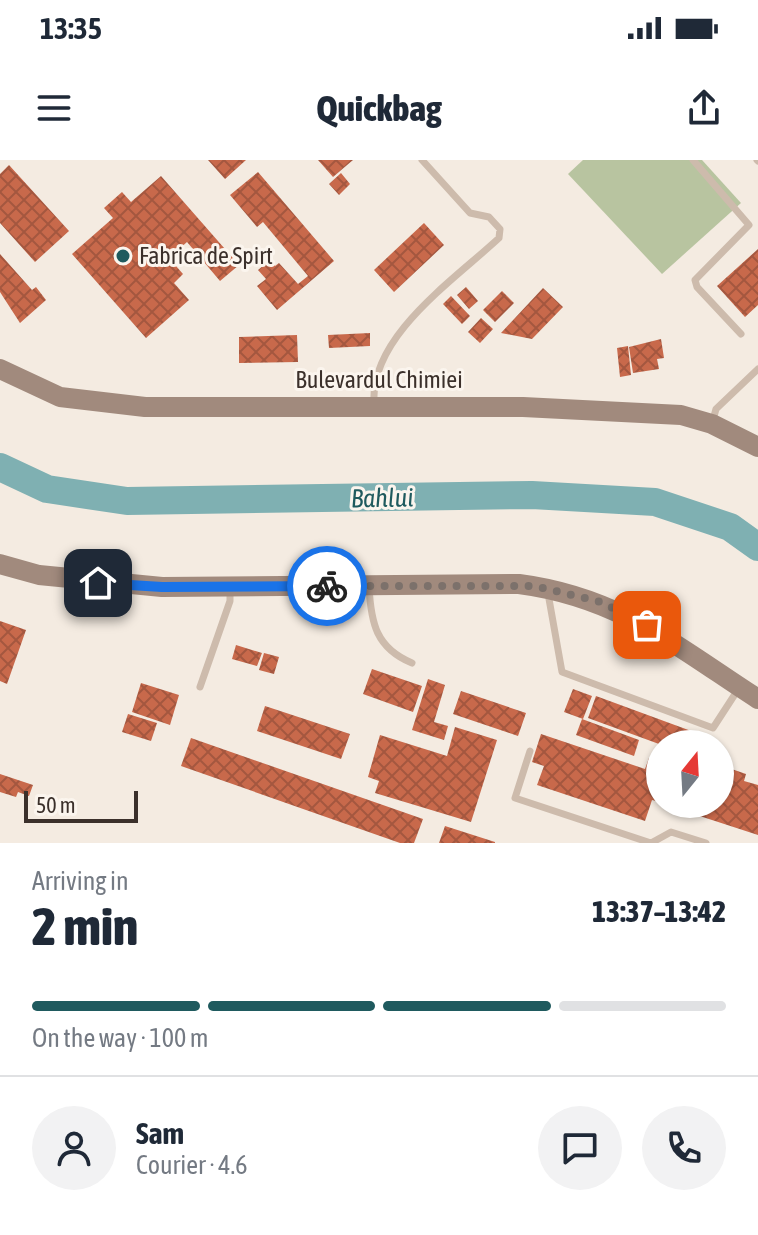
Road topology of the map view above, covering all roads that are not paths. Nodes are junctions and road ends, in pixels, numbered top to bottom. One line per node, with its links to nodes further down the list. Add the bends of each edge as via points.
1 (422, 160): 6 (lane, via 470,213 489,217 500,229 499,238 384,351)
2 (693, 160): 3 (lane, via 749,225 695,280)
3 (741, 334)
4 (0, 369): 6 (street, Bulevardul Chimiei, via 60,397 91,403)
5 (758, 369): 7 (lane, via 716,409)
6 (374, 405): 7 (street, Bulevardul Chimiei, via 614,409 681,415)
7 (712, 424): 8 (street, Bulevardul Chimiei)
8 (758, 447)
9 (0, 564): 11 (street, via 98,583)
10 (369, 585): 11 (street); 12 (street); 13 (lane, via 377,638)
11 (230, 587): 14 (lane, via 230,601)
12 (551, 588): 15 (street, via 601,602 647,625); 15 (lane, via 562,672 713,728)
13 (412, 663)
14 (200, 687)
15 (740, 687): 16 (street)
16 (758, 699)
17 (530, 751): 18 (lane, via 515,798 651,843 671,832)
18 (706, 843)

